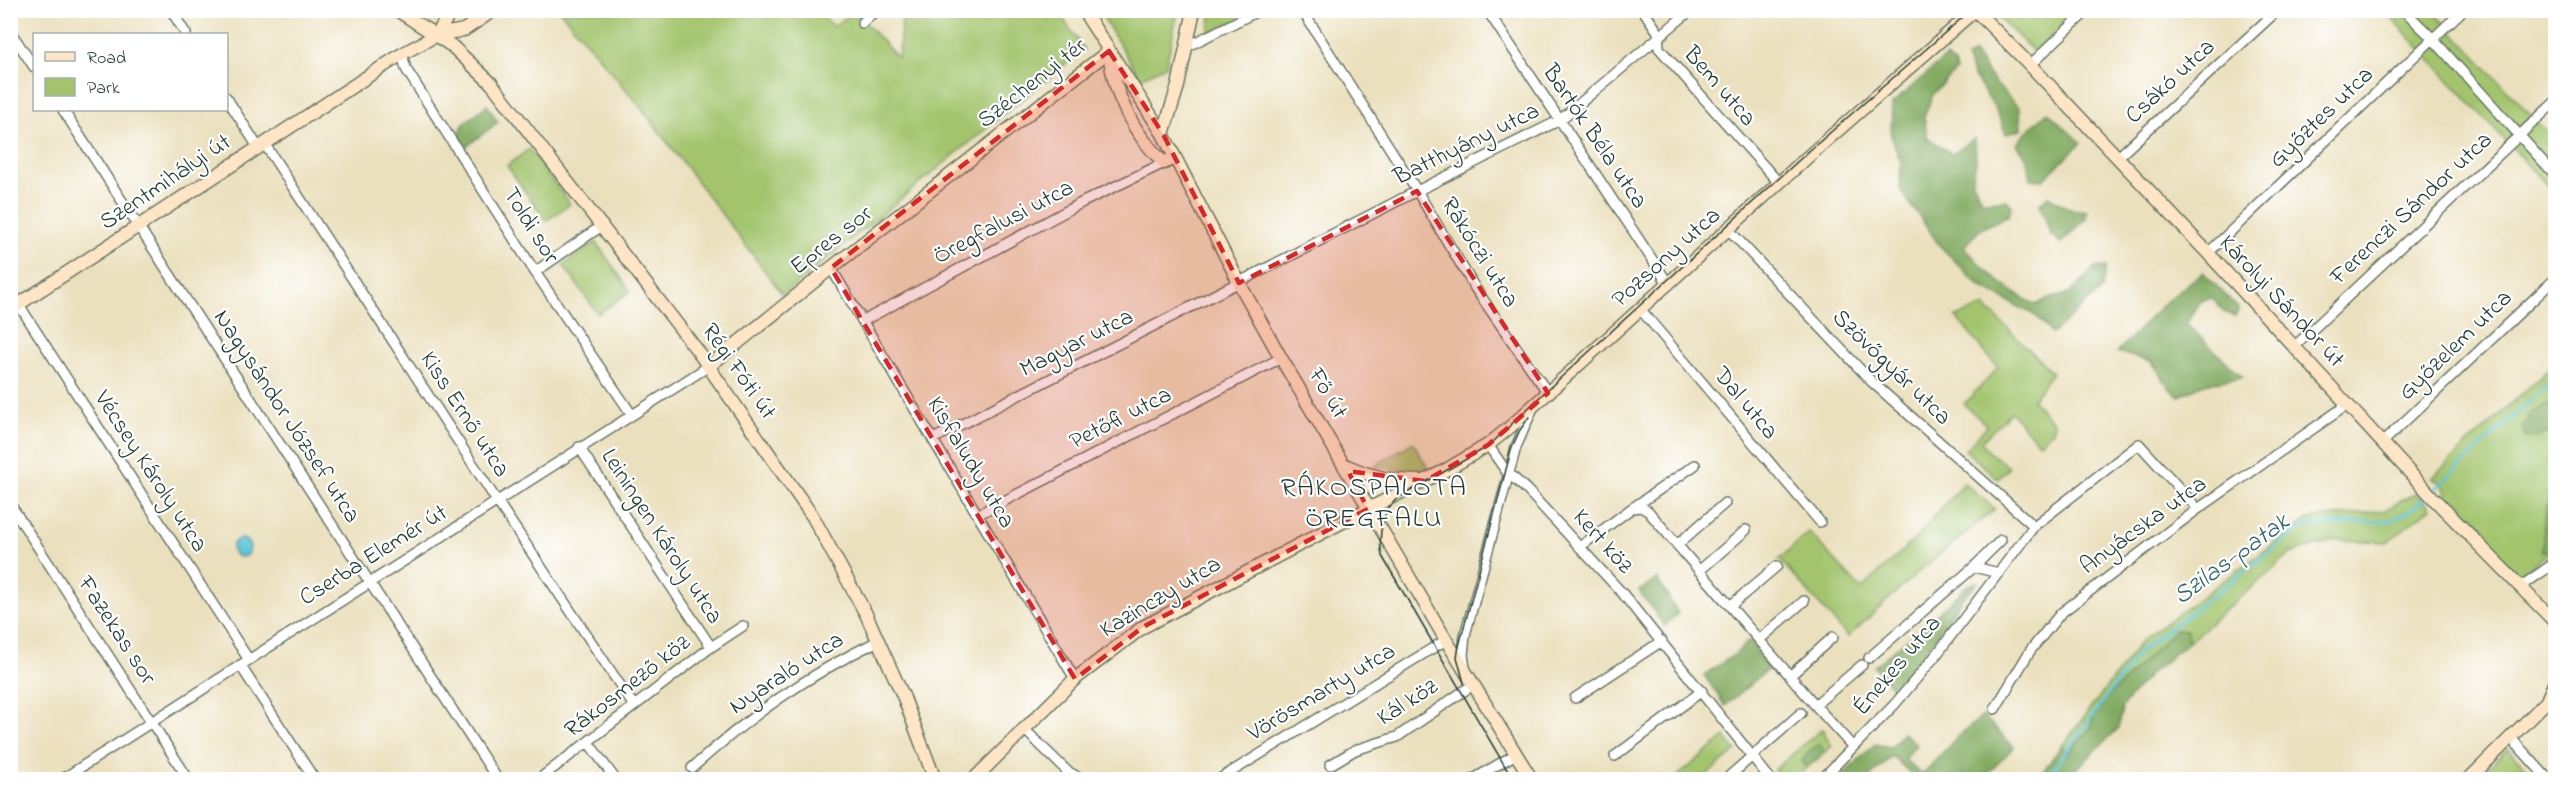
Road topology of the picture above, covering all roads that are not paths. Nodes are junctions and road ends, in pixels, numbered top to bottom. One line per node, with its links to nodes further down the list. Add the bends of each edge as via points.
1 (171, 10): 20 (street)
2 (397, 10): 21 (street, Régi Fóti út)
3 (454, 10): 21 (street)
4 (494, 10): 21 (street, via 464,30)
5 (876, 10): 18 (street)
6 (1083, 10): 25 (street, Széchenyi tér)
7 (1194, 10): 24 (street)
8 (1260, 10): 24 (street)
9 (1302, 10): 41 (street, Rákóczi utca)
10 (1487, 10): 32 (street, Bartók Béla utca)
11 (1643, 10): 22 (street, Bem utca)
12 (1691, 10): 22 (street, Batthyány utca)
13 (1975, 10): 27 (street, Károlyi Sándor út); 40 (street, Pozsony utca)
14 (2088, 10): 27 (street)
15 (2278, 10): 37 (street, Csákó utca)
16 (2404, 10): 23 (street)
17 (2463, 10): 23 (street, Győztes utca)
18 (862, 22)
19 (10, 31): 28 (street)
20 (185, 33)
21 (437, 35): 26 (street, Szentmihályi út); 42 (street, Régi Fóti út, via 492,84)
22 (1659, 39): 32 (street, Batthyány utca); 40 (street, Bem utca, via 1659,48)
23 (2433, 39): 34 (street); 45 (street, Győztes utca)
24 (1186, 47): 33 (street)
25 (1109, 51): 33 (street, Széchenyi tér); 36 (street, Széchenyi tér); 38 (street, Széchenyi tér, via 1119,99 1138,132)
26 (402, 54): 35 (street, Szentmihályi út); 47 (street, Toldi sor, via 406,69)
27 (2030, 65): 37 (street, Károlyi Sándor út)
28 (33, 66)
29 (228, 100): 35 (street, Kiss Ernő utca)
30 (2556, 100): 34 (street, Ferenczi Sándor utca)
31 (64, 111): 43 (street, Nagysándor József utca)
32 (1560, 120): 41 (street, Batthyány utca); 50 (street, Bartók Béla utca)
33 (1163, 134): 38 (street, Fő út)
34 (2519, 134): 39 (street); 54 (street, Ferenczi Sándor utca)
35 (261, 145): 43 (street, Szentmihályi út); 69 (street, Kiss Ernő utca)
36 (982, 150): 46 (street, Epres sor)
37 (2118, 158): 45 (street, Károlyi Sándor út)
38 (1169, 161): 49 (street, Fő út); 53 (street, Öregfalusi utca, via 1083,202)
39 (2556, 176)
40 (1779, 183): 44 (street, Pozsony utca)
41 (1417, 190): 49 (street, Batthyány utca); 57 (street, Rákóczi utca, via 1475,288)
42 (603, 225): 47 (street); 56 (street, Régi Fóti út)
43 (140, 226): 51 (street, Szentmihályi út); 87 (street, Nagysándor József utca)
44 (1729, 230): 50 (street, Pozsony utca); 77 (street, Szövőgyár utca, via 1872,382)
45 (2208, 253): 54 (street, Károlyi Sándor út)
46 (831, 268): 53 (street, Kisfaludy utca); 56 (street, Epres sor)
47 (535, 272): 60 (street, Toldi sor)
48 (2556, 278): 62 (street, Győzelem utca)
49 (1239, 284): 55 (street, Fő út); 61 (street, Magyar utca)
50 (1669, 285): 52 (street, Pozsony utca)
51 (15, 308): 100 (street, Vécsey Károly utca)
52 (1641, 310): 57 (street, Pozsony utca); 76 (street, Dal utca)
53 (863, 321): 61 (street, Kisfaludy utca)
54 (2295, 346): 59 (street, Károlyi Sándor út)
55 (1281, 358): 65 (street, Fő út); 75 (street, Petőfi utca)
56 (709, 366): 60 (street, Cserba Elemér út); 97 (street, Régi Fóti út, via 813,517)
57 (1548, 393): 58 (street, Pozsony utca)
58 (1535, 405): 63 (street, Pozsony utca); 67 (street)
59 (2347, 405): 62 (street, Károlyi Sándor út); 74 (street, Anyácska utca)
60 (632, 415): 64 (street, Cserba Elemér út)
61 (933, 439): 75 (street, Kisfaludy utca)
62 (2383, 442): 88 (street, Károlyi Sándor út)
63 (1488, 445): 67 (street, Kert köz); 68 (street, Pozsony utca)
64 (579, 447): 69 (street, Cserba Elemér út); 99 (street, Leiningen Károly utca)
65 (1345, 465): 68 (street, via 1385,479); 73 (street, Fő út)
66 (1695, 465): 72 (street)
67 (1509, 474): 81 (street, Kert köz); 101 (street, via 1464,640)
68 (1425, 481): 73 (street, Pozsony utca)
69 (497, 501): 87 (street, Cserba Elemér út); 110 (street, Kiss Ernő utca)
70 (1725, 503): 80 (street)
71 (10, 504): 113 (street, Fazekas sor)
72 (1632, 508): 80 (street, via 1648,511); 81 (street)
73 (1368, 509): 95 (street, Fő út); 103 (street, Kazinczy utca, via 1143,627)
74 (2198, 510): 77 (street, Énekes utca, via 2139,444); 111 (street, Anyácska utca, via 2061,613 2030,651)
75 (979, 514): 103 (street, Kisfaludy utca)
76 (1820, 522)
77 (2034, 526): 86 (street, Énekes utca)
78 (1746, 530): 85 (street)
79 (2001, 540): 84 (street, Énekes utca)
80 (1677, 544): 85 (street)
81 (1581, 546): 98 (street, Kert köz)
82 (2556, 562): 88 (street)
83 (1777, 566): 90 (street)
84 (1974, 567): 86 (street); 109 (street, Énekes utca)
85 (1699, 571): 90 (street)
86 (1999, 573): 117 (street, Énekes utca, via 1937,654)
87 (369, 582): 100 (street, Cserba Elemér út); 127 (street, Nagysándor József utca)
88 (2520, 587): 91 (street, Károlyi Sándor út)
89 (1804, 601): 96 (street)
90 (1730, 606): 96 (street)
91 (2554, 620): 93 (street)
92 (743, 626): 99 (street, Rákosmező köz)
93 (2556, 634)
94 (1833, 637): 102 (street)
95 (1446, 640): 101 (street, Fő út); 132 (street, Vörösmarty utca)
96 (1759, 640): 102 (street)
97 (878, 641): 122 (street, Nyaraló utca, via 764,707); 123 (street, Régi Fóti út)
98 (1662, 641): 106 (street, Kert köz); 108 (street)
99 (711, 648): 110 (street, Rákosmező köz)
100 (245, 662): 113 (street, Cserba Elemér út); 126 (street, Vécsey Károly utca)
101 (1466, 673): 105 (street, Fő út)
102 (1790, 676): 109 (street)
103 (1075, 679): 114 (street, Kazinczy utca)
104 (2556, 679): 107 (street)
105 (1474, 684): 118 (street, Fő út); 121 (street, Kál köz, via 1397,737 1355,750)
106 (1702, 691): 119 (street); 120 (street, Kert köz)
107 (2553, 697): 115 (street)
108 (1575, 698)
109 (1815, 705): 117 (street)
110 (634, 706): 116 (street, Rákosmező köz)
111 (1995, 709)
112 (1801, 713): 120 (street)
113 (151, 721): 124 (street, Cserba Elemér út); 125 (street, Fazekas sor)
114 (1023, 728): 130 (street, Kazinczy utca); 131 (street, via 1067,771)
115 (2511, 737): 138 (street); 139 (street)
116 (588, 742): 128 (street, Rákosmező köz); 129 (street)
117 (1853, 747): 137 (street, Énekes utca)
118 (1516, 754): 133 (street); 134 (street, Fő út)
119 (1615, 756)
120 (1752, 757): 135 (street); 136 (street, Kert köz)
121 (1330, 765)
122 (692, 768)
123 (938, 778)
124 (61, 780)
125 (189, 780)
126 (315, 780)
127 (498, 780)
128 (538, 780)
129 (616, 780)
130 (973, 780)
131 (1083, 780)
132 (1218, 780)
133 (1472, 780)
134 (1532, 780)
135 (1725, 780)
136 (1771, 780)
137 (1821, 780)
138 (2468, 780)
139 (2549, 780)

